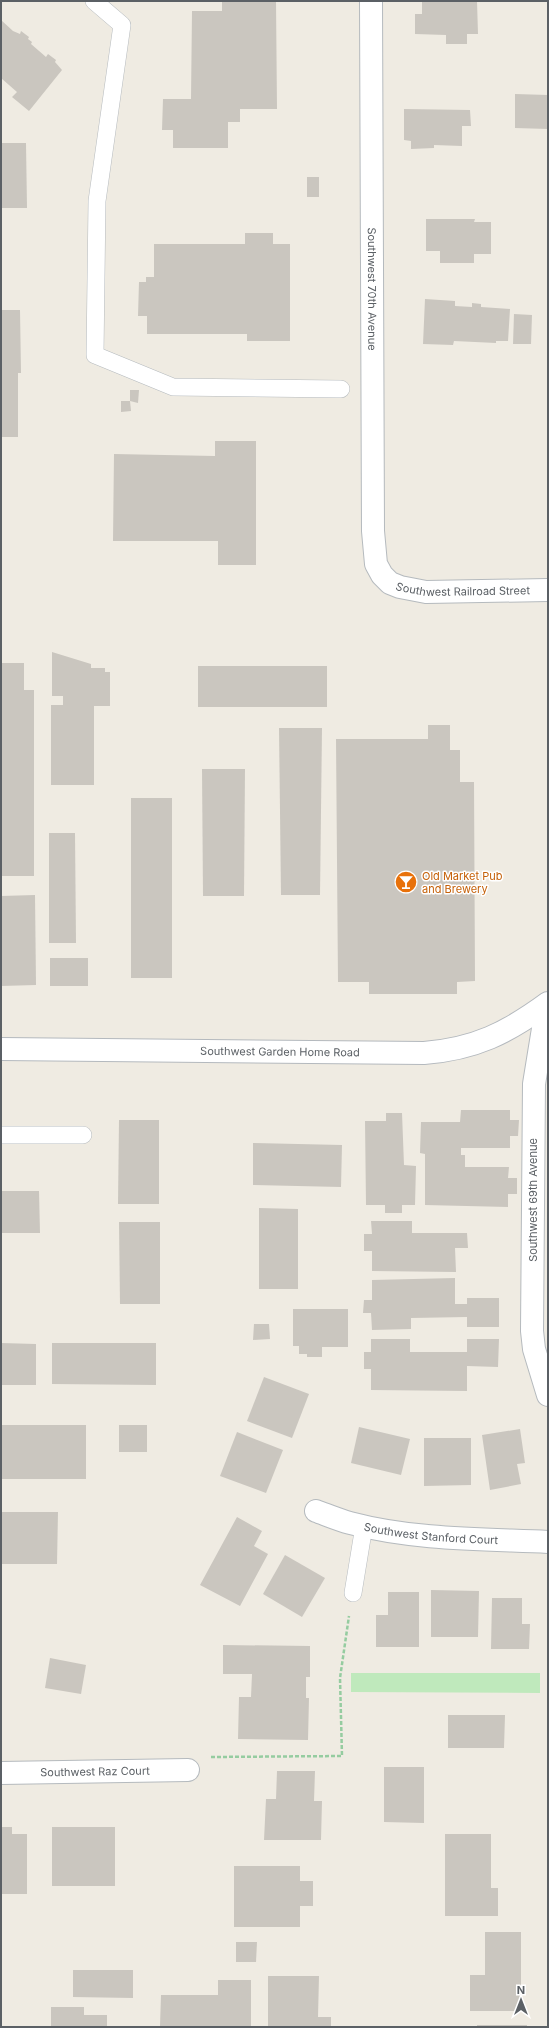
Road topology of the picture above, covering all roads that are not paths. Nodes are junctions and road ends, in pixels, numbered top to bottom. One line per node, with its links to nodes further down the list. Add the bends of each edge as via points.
1 (94, 1): 3 (lane, via 122,25 97,200 95,355 173,387)
2 (371, 1): 4 (street, Southwest 70th Avenue, via 373,531 376,564)
3 (341, 389)
4 (382, 575): 5 (street, Southwest Railroad Street, via 390,583 400,587 426,592)
5 (548, 590)
6 (547, 1003): 7 (street, Southwest Garden Home Road, via 495,1037 449,1051 424,1053); 10 (street, Southwest 69th Avenue, via 534,1084 532,1331 534,1349)
7 (1, 1049)
8 (1, 1135): 9 (lane)
9 (83, 1135)
10 (548, 1395)
11 (316, 1511): 12 (street, Southwest Stanford Court)
12 (364, 1526): 13 (street, Southwest Stanford Court, via 446,1538); 14 (lane)
13 (548, 1542)
14 (353, 1593)
15 (188, 1770): 16 (street, Southwest Raz Court)
16 (1, 1773)

